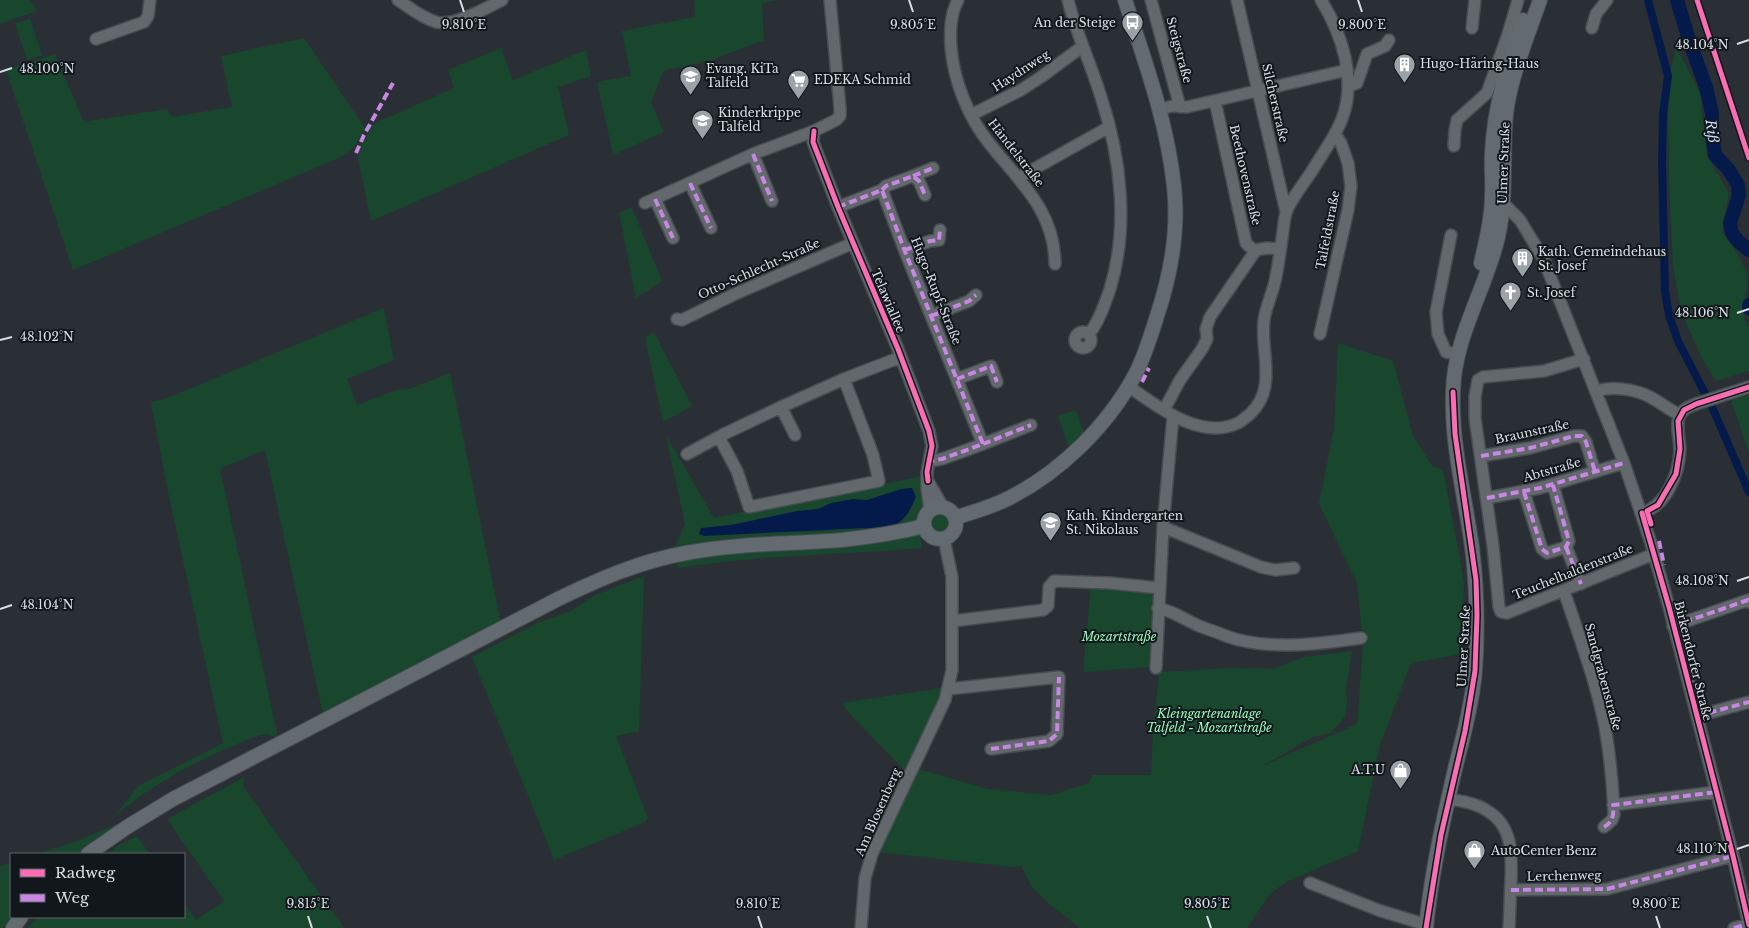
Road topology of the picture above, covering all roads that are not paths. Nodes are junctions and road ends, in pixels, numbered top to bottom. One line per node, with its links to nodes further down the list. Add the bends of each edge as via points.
1 (150, 0): 19 (street, via 144,22)
2 (398, 0): 16 (street, via 437,22 451,22)
3 (502, 0): 16 (street)
4 (830, 0): 30 (street, via 840,116)
5 (958, 0): 28 (street, Händelstraße, via 953,10 950,33 952,55)
6 (1068, 0): 21 (street)
7 (1125, 0): 27 (main road)
8 (1151, 0): 26 (street, Steigstraße)
9 (1237, 0): 24 (street, Silcherstraße)
10 (1321, 0): 22 (street, via 1340,40)
11 (1475, 0): 17 (street)
12 (1518, 0): 32 (street, via 1487,93 1457,120)
13 (1530, 0): 40 (main road, Ulmer Straße, via 1497,109 1492,153)
14 (1540, 0): 40 (main road, Ulmer Straße, via 1506,111)
15 (1607, 0): 18 (street, via 1596,14)
16 (485, 4)
17 (1472, 28)
18 (1592, 28)
19 (96, 39)
20 (1390, 40): 23 (street, via 1385,46 1366,54 1357,83)
21 (1082, 46): 28 (street, Haydnweg, via 1021,90); 29 (street)
22 (1347, 70): 23 (street); 24 (street)
23 (1350, 86): 31 (street, via 1347,105)
24 (1258, 91): 25 (street); 43 (street, Silcherstraße)
25 (1215, 101): 26 (street); 51 (street, Beethovenstraße, via 1246,243)
26 (1180, 107): 27 (street)
27 (1160, 109): 64 (main road, via 1174,188 1175,242 1170,271 1147,347)
28 (971, 115): 36 (street, Händelstraße, via 988,142)
29 (1109, 127): 36 (street); 56 (street, via 1116,158 1121,226 1112,281)
30 (814, 131): 33 (street); 42 (street, Telawiallee, via 813,142)
31 (1335, 134): 43 (street); 57 (street, Talfeldstraße, via 1348,163 1351,186)
32 (1454, 146)
33 (753, 154): 37 (street); 41 (street)
34 (933, 168): 35 (street)
35 (913, 176): 38 (street); 39 (street)
36 (1018, 178): 52 (street, Händelstraße, via 1028,188 1044,217 1054,246)
37 (690, 183): 44 (street); 47 (street, via 650,201)
38 (882, 190): 42 (street); 50 (street, Hugo-Rupf-Straße)
39 (925, 195)
40 (1498, 198): 58 (main road, Ulmer Straße, via 1498,240); 60 (street, Birkendorfer Straße, via 1520,220 1543,258)
41 (772, 201)
42 (838, 207): 48 (street, Telawiallee)
43 (1286, 212): 49 (street)
44 (711, 228)
45 (940, 230): 50 (street, via 938,240)
46 (1451, 235): 58 (street, via 1436,312 1438,334 1446,352)
47 (673, 238)
48 (853, 243): 55 (street, Otto-Schlecht-Straße, via 682,320); 59 (street, Telawiallee)
49 (1280, 249): 51 (street); 68 (street, via 1264,323 1266,386 1257,406 1238,423 1228,426 1200,426)
50 (905, 250): 54 (street, Hugo-Rupf-Straße)
51 (1256, 250): 68 (street, via 1210,317 1207,339 1180,380)
52 (1055, 264)
53 (976, 295): 54 (street)
54 (931, 316): 62 (street, Hugo-Rupf-Straße)
55 (677, 319)
56 (1089, 334)
57 (1320, 334)
58 (1458, 354): 105 (main road, Ulmer Straße, via 1453,392 1455,434 1472,547 1477,615 1473,681 1465,731)
59 (901, 357): 61 (street); 76 (street, Telawiallee, via 929,431)
60 (1584, 360): 66 (street, Birkendorfer Straße); 75 (street, via 1544,371 1483,376 1478,380 1475,418)
61 (844, 379): 67 (street); 72 (street, via 873,455 879,481 748,507 738,470)
62 (956, 379): 63 (street, via 991,366); 73 (street, Hugo-Rupf-Straße)
63 (998, 382)
64 (1128, 386): 68 (street); 84 (main road, via 1086,440 1056,467 1005,500)
65 (1749, 386): 69 (street, via 1696,404)
66 (1596, 391): 69 (street, via 1606,388 1637,392); 77 (street, Birkendorfer Straße)
67 (781, 407): 71 (street); 72 (street)
68 (1168, 413): 86 (street)
69 (1680, 415): 83 (street, via 1676,474 1658,505)
70 (1031, 425): 73 (street)
71 (795, 435)
72 (719, 438): 74 (street)
73 (984, 444): 76 (street)
74 (687, 454)
75 (1481, 456): 78 (street, Braunstraße, via 1582,436); 81 (street)
76 (930, 461): 82 (street, Telawiallee, via 928,481)
77 (1624, 463): 78 (street, Abtstraße); 83 (street, Birkendorfer Straße)
78 (1595, 472): 79 (street, Abtstraße)
79 (1553, 485): 80 (street, Abtstraße); 88 (street, via 1569,541)
80 (1524, 492): 81 (street, Abtstraße); 88 (street, via 1544,552)
81 (1487, 498): 93 (street, Teuchelhaldenstraße, via 1501,612 1507,613)
82 (937, 509): 84 (main road, via 951,512); 85 (main road, via 925,518)
83 (1642, 513): 89 (street, Birkendorfer Straße)
84 (955, 518): 87 (main road, via 955,530)
85 (924, 526): 87 (main road, via 930,536); 108 (main road, via 860,538 705,550 658,559 612,574 206,781 142,817)
86 (1163, 528): 90 (street, via 1261,567 1275,570); 92 (street)
87 (944, 539): 96 (street, Am Blosenberg, via 952,577)
88 (1566, 547): 91 (street)
89 (1654, 554): 91 (street, Teuchelhaldenstraße); 97 (street, Birkendorfer Straße)
90 (1294, 568)
91 (1581, 584): 93 (street, Teuchelhaldenstraße)
92 (1159, 588): 95 (street); 96 (street, via 1054,581 1049,587 1046,609)
93 (1564, 591): 106 (street, Sandgrabenstraße, via 1604,727)
94 (1749, 602): 97 (street)
95 (1158, 608): 98 (street, via 1170,610 1198,626 1228,637 1260,643 1304,646); 99 (street)
96 (952, 621): 100 (street, Am Blosenberg, via 952,670)
97 (1674, 626): 102 (street, Birkendorfer Straße)
98 (1361, 638)
99 (1156, 668)
100 (948, 690): 103 (street, via 1059,677 1055,737 1049,741); 116 (street, Am Blosenberg, via 870,862 865,878)
101 (1749, 702): 102 (street)
102 (1697, 716): 104 (street, Birkendorfer Straße)
103 (992, 749)
104 (1716, 792): 106 (street); 109 (street, Birkendorfer Straße)
105 (1448, 799): 111 (street, via 1479,806 1494,815 1507,832 1512,852); 114 (main road, Ulmer Straße)
106 (1614, 805): 107 (street, Sandgrabenstraße, via 1612,820)
107 (1604, 827)
108 (89, 853)
109 (1733, 856): 111 (street, Lerchenweg, via 1607,889); 113 (street, Birkendorfer Straße)
110 (1310, 882): 114 (street)
111 (1510, 890): 117 (street)
112 (20, 918): 115 (main road)
113 (1749, 925): 118 (street)
114 (1426, 926)
115 (12, 928)
116 (861, 928)
117 (1510, 928)
118 (1734, 928)

